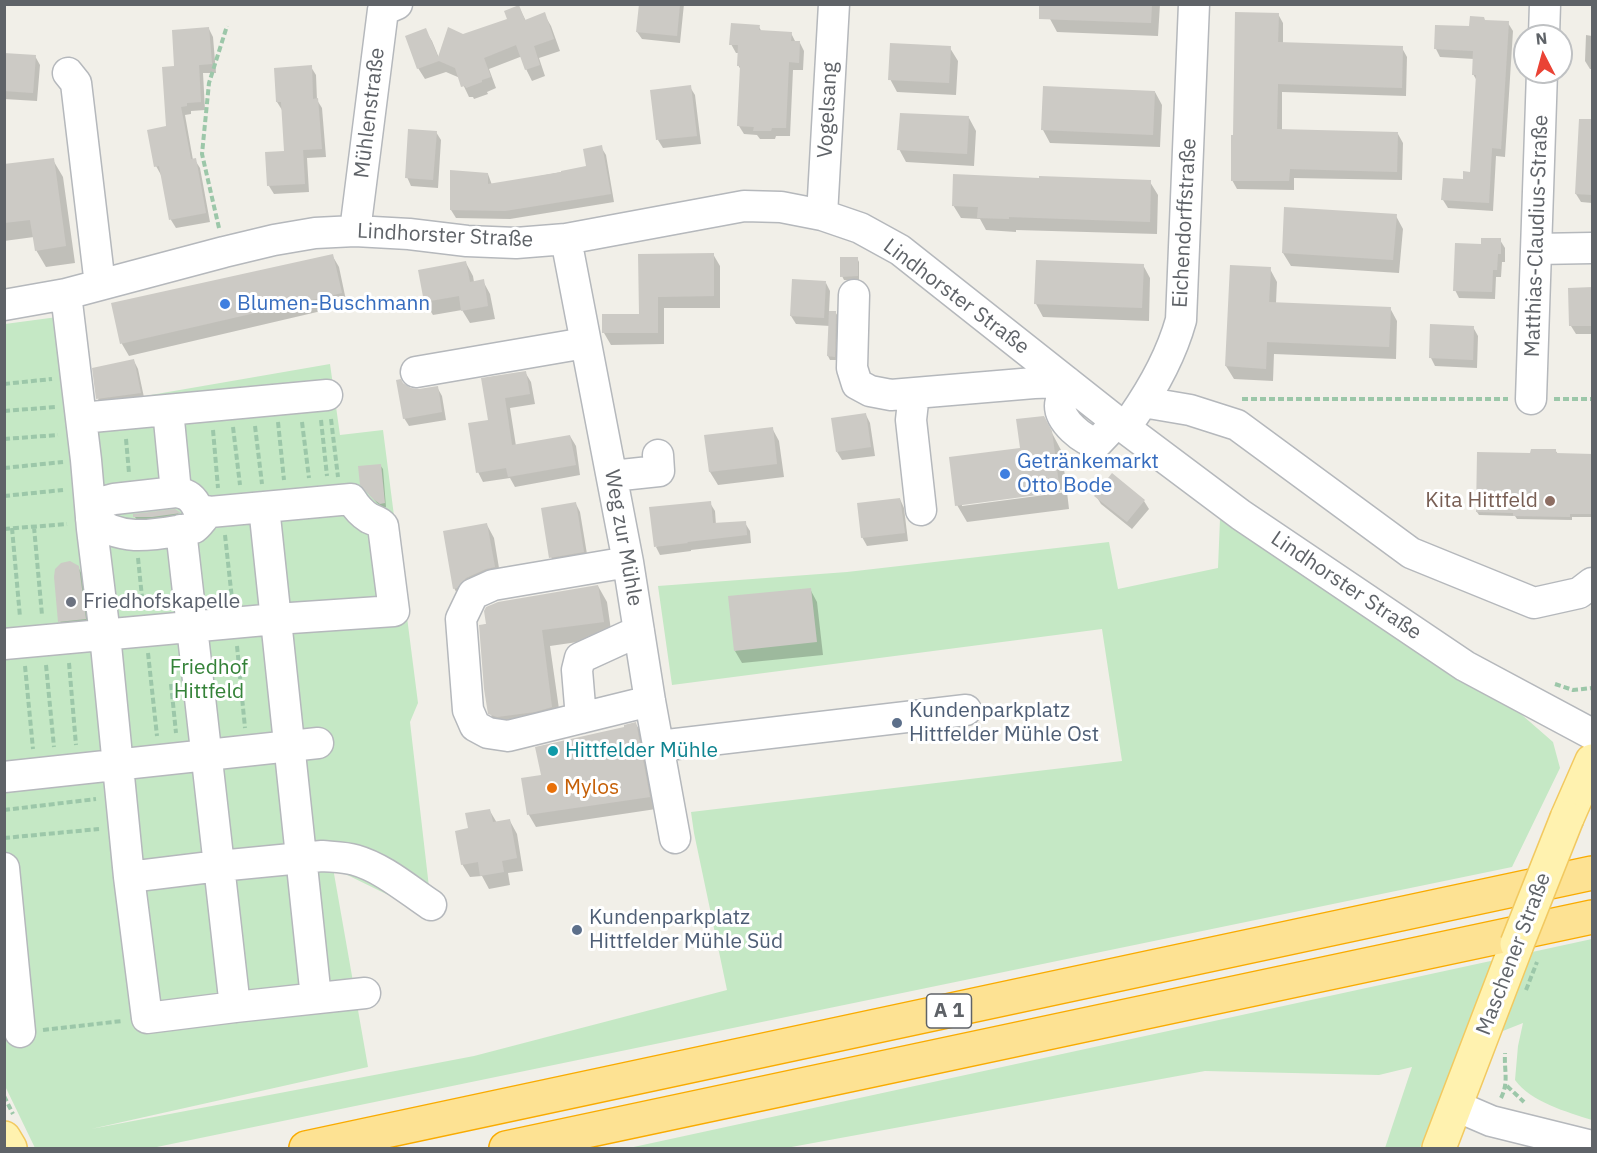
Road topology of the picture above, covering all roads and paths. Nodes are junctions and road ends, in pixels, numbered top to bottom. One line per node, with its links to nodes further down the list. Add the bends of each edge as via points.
1 (397, 4): 10 (street, Mühlenstraße, via 383,10)
2 (834, 4): 9 (street, Vogelsang)
3 (1194, 4): 28 (street, Eichendorffstraße, via 1180,320 1174,344)
4 (1545, 4): 5 (street)
5 (1544, 24)
6 (227, 26): 14 (path, via 209,83 202,154)
7 (68, 73): 15 (street, via 76,83)
8 (1542, 84): 13 (street, Matthias-Claudius-Straße)
9 (822, 215): 11 (street, Lindhorster Straße, via 781,207 744,206); 21 (street, Lindhorster Straße, via 860,228 900,250)
10 (355, 231): 11 (street, Lindhorster Straße, via 516,243); 14 (street, Lindhorster Straße, via 315,233)
11 (566, 239): 19 (street, Weg zur Mühle)
12 (1593, 248): 13 (street)
13 (1536, 249): 26 (street, Matthias-Claudius-Straße)
14 (224, 252): 15 (street, Lindhorster Straße)
15 (100, 285): 16 (street, Lindhorster Straße)
16 (66, 294): 18 (street, Lindhorster Straße); 36 (street)
17 (854, 295): 23 (street, via 852,368 857,384 891,395)
18 (4, 305)
19 (585, 343): 20 (street); 38 (street, Weg zur Mühle)
20 (416, 372)
21 (1067, 382): 23 (street); 33 (street, Lindhorster Straße)
22 (4, 384): 36 (path)
23 (914, 393): 43 (street, via 911,420)
24 (294, 398): 29 (street); 42 (path); 42 (path); 42 (path); 42 (path); 42 (path)
25 (1241, 399): 26 (path)
26 (1531, 399): 27 (path)
27 (1593, 399)
28 (1143, 402): 33 (street, Eichendorffstraße); 51 (street, via 1191,410 1237,425 1411,553 1534,603 1579,593)
29 (211, 406): 30 (street); 44 (path)
30 (168, 410): 32 (street); 39 (street)
31 (4, 411): 36 (path)
32 (124, 414): 36 (street); 41 (path)
33 (1121, 425): 61 (street, Lindhorster Straße, via 1241,515 1465,666)
34 (4, 439): 36 (path)
35 (658, 455): 38 (street, via 659,471)
36 (85, 459): 37 (path); 40 (path); 41 (street, via 103,502); 45 (path); 49 (street, via 112,532); 56 (street)
37 (4, 468)
38 (612, 476): 50 (street, Weg zur Mühle)
39 (176, 492): 41 (street); 44 (street, via 191,497 198,509)
40 (4, 496)
41 (132, 497)
42 (307, 502): 44 (street); 52 (street); 52 (street, via 351,499 357,509 383,526 394,611)
43 (921, 510)
44 (215, 511): 48 (street, via 204,516 194,528)
45 (34, 527): 46 (path); 57 (path)
46 (12, 528): 47 (path); 57 (path)
47 (4, 529)
48 (181, 530): 49 (street); 53 (street)
49 (135, 536): 54 (path)
50 (628, 562): 55 (street, Weg zur Mühle); 60 (street, via 493,585 473,594 461,620 468,710 475,726 508,736)
51 (1593, 583)
52 (276, 619): 53 (street); 62 (street)
53 (192, 627): 54 (street); 64 (street)
54 (146, 631): 56 (street); 65 (path)
55 (639, 631): 58 (street, Weg zur Mühle); 60 (street, via 580,658 577,670)
56 (105, 635): 57 (street); 67 (street)
57 (34, 641): 68 (path); 68 (path); 68 (path)
58 (650, 701): 60 (street); 63 (street, Weg zur Mühle)
59 (966, 710): 63 (street)
60 (581, 718)
61 (1593, 734)
62 (303, 745): 64 (street); 75 (street)
63 (659, 746): 74 (street, Weg zur Mühle)
64 (206, 755): 65 (street); 76 (street)
65 (159, 760): 67 (street)
66 (1593, 761): 87 (main road, Maschener Straße, bridge, via 1567,818)
67 (118, 764): 68 (street); 70 (street)
68 (57, 771): 69 (street)
69 (4, 777)
70 (122, 796): 71 (path); 72 (street)
71 (4, 810)
72 (124, 826): 73 (path); 79 (street)
73 (4, 838)
74 (675, 838)
75 (301, 858): 76 (street); 80 (street, via 356,860 382,872); 83 (street)
76 (219, 866): 79 (street); 84 (street)
77 (4, 868): 86 (street)
78 (1593, 873): 91 (highway, A 1)
79 (129, 877): 85 (street)
80 (431, 905)
81 (1593, 917): 92 (highway, A 1)
82 (365, 993): 83 (street)
83 (316, 998): 84 (street)
84 (236, 1007): 85 (street)
85 (147, 1018): 86 (path)
86 (20, 1032)
87 (1456, 1106): 89 (street, via 1491,1121); 93 (main road, Maschener Straße)
88 (4, 1138): 90 (main road)
89 (1593, 1146)
90 (10, 1149)
91 (306, 1149)
92 (506, 1149)
93 (1439, 1149)

